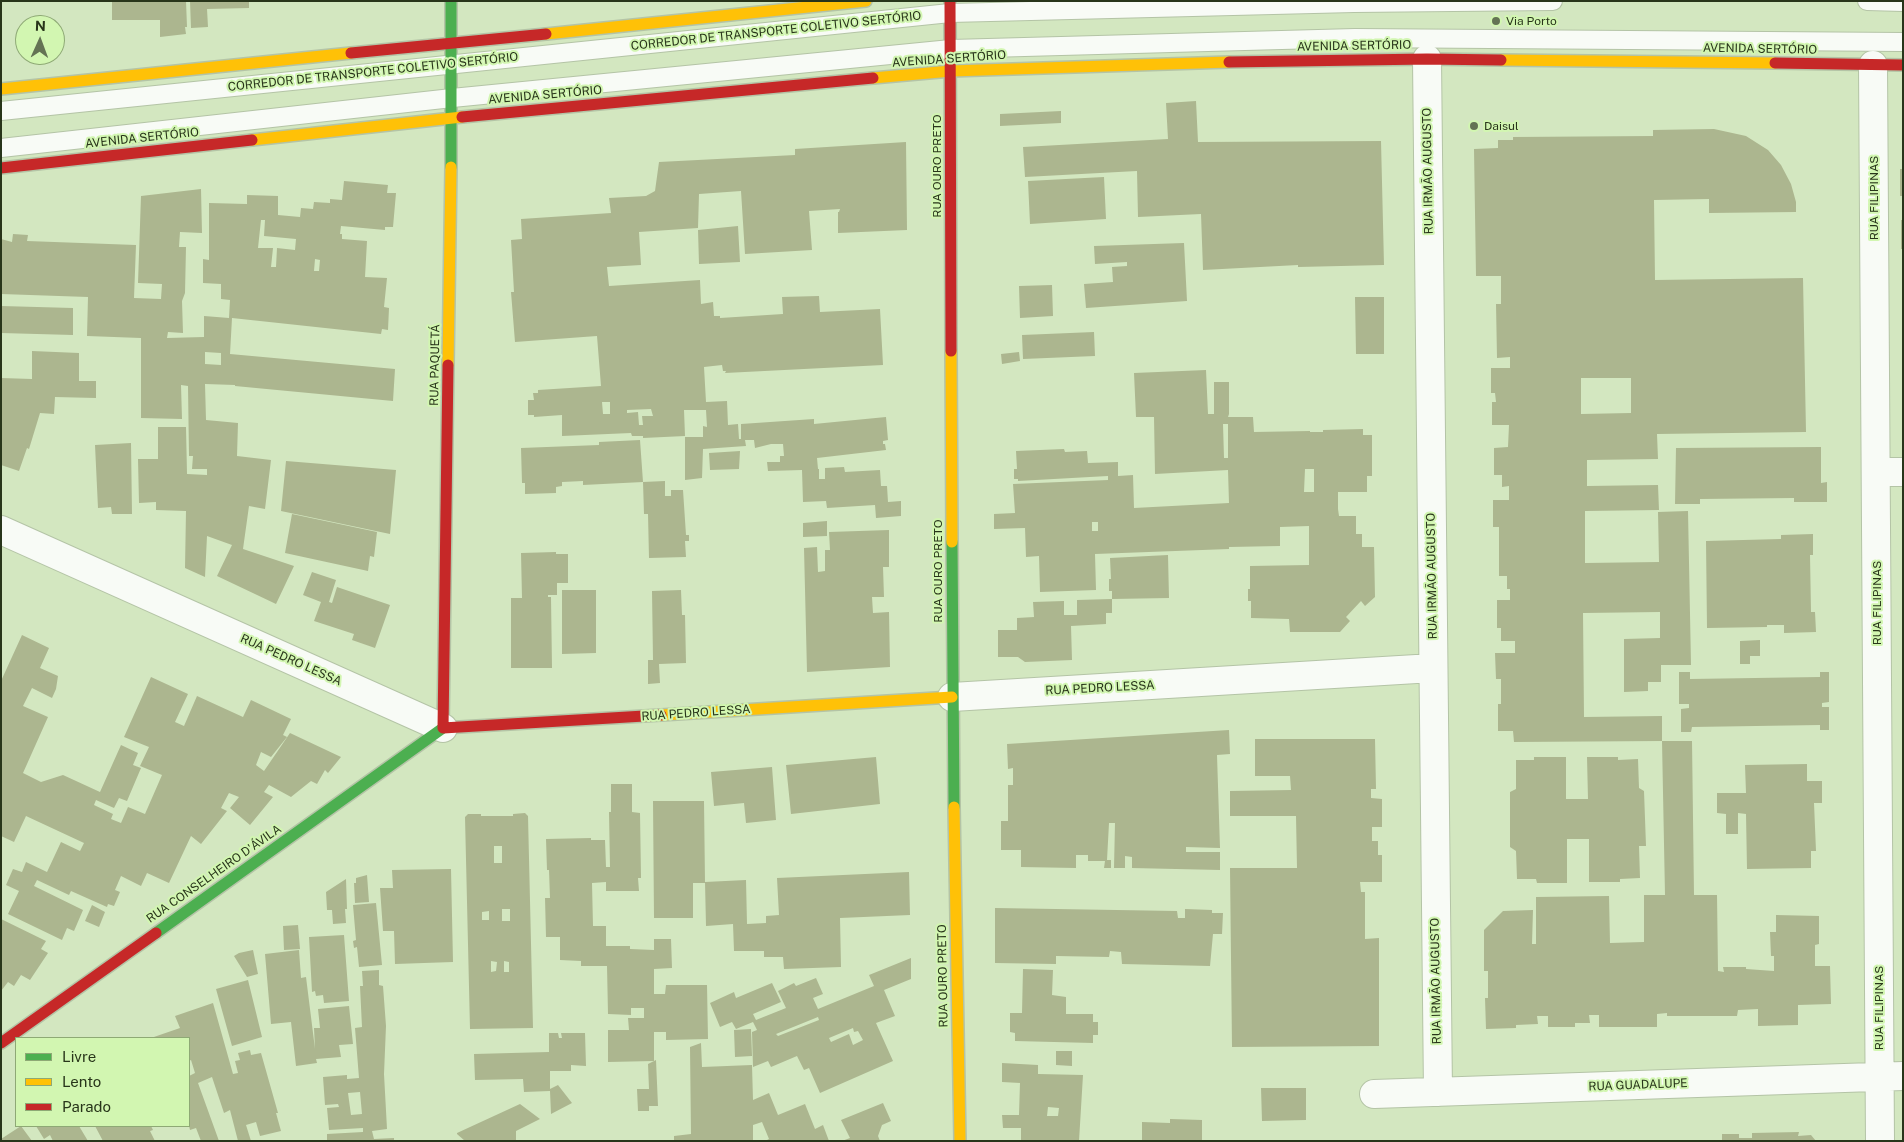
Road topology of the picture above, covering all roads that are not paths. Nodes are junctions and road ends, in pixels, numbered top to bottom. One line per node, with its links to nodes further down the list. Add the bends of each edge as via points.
1 (451, 1): 8 (main road, RUA PAQUETÁ)
2 (866, 1): 5 (main road)
3 (1553, 1): 7 (lane, CORREDOR DE TRANSPORTE COLETIVO SERTÓRIO)
4 (1867, 1): 6 (lane)
5 (842, 2): 8 (main road)
6 (1903, 2)
7 (950, 7): 10 (main road, RUA OURO PRETO); 12 (lane, CORREDOR DE TRANSPORTE COLETIVO SERTÓRIO)
8 (451, 42): 12 (main road, RUA PAQUETÁ); 16 (main road)
9 (1903, 42): 10 (lane, via 1355,38)
10 (951, 49): 15 (main road, RUA OURO PRETO); 17 (lane)
11 (1427, 59): 13 (main road, AVENIDA SERTÓRIO); 15 (main road, AVENIDA SERTÓRIO); 25 (street, RUA IRMÃO AUGUSTO)
12 (452, 64): 17 (main road, RUA PAQUETÁ); 18 (lane, CORREDOR DE TRANSPORTE COLETIVO SERTÓRIO)
13 (1873, 65): 14 (main road, AVENIDA SERTÓRIO); 22 (street, RUA FILIPINAS)
14 (1903, 65)
15 (951, 71): 19 (main road, AVENIDA SERTÓRIO); 26 (main road, RUA OURO PRETO)
16 (1, 89)
17 (452, 98): 19 (main road, RUA PAQUETÁ); 20 (lane)
18 (1, 111)
19 (452, 118): 21 (main road, AVENIDA SERTÓRIO); 27 (main road, RUA PAQUETÁ)
20 (1, 148)
21 (1, 168)
22 (1876, 472): 23 (street); 29 (street, RUA FILIPINAS)
23 (1903, 472)
24 (1, 530): 27 (street, RUA PEDRO LESSA)
25 (1433, 668): 26 (street, RUA PEDRO LESSA); 30 (street, RUA IRMÃO AUGUSTO)
26 (952, 697): 27 (main road, RUA PEDRO LESSA); 32 (main road, RUA OURO PRETO)
27 (443, 728): 28 (main road, RUA CONSELHEIRO D'ÁVILA)
28 (1, 1043)
29 (1891, 1076): 30 (street, RUA GUADALUPE); 33 (street, RUA FILIPINAS)
30 (1438, 1092): 31 (street, RUA GUADALUPE)
31 (1374, 1094)
32 (960, 1141)
33 (1880, 1141)

